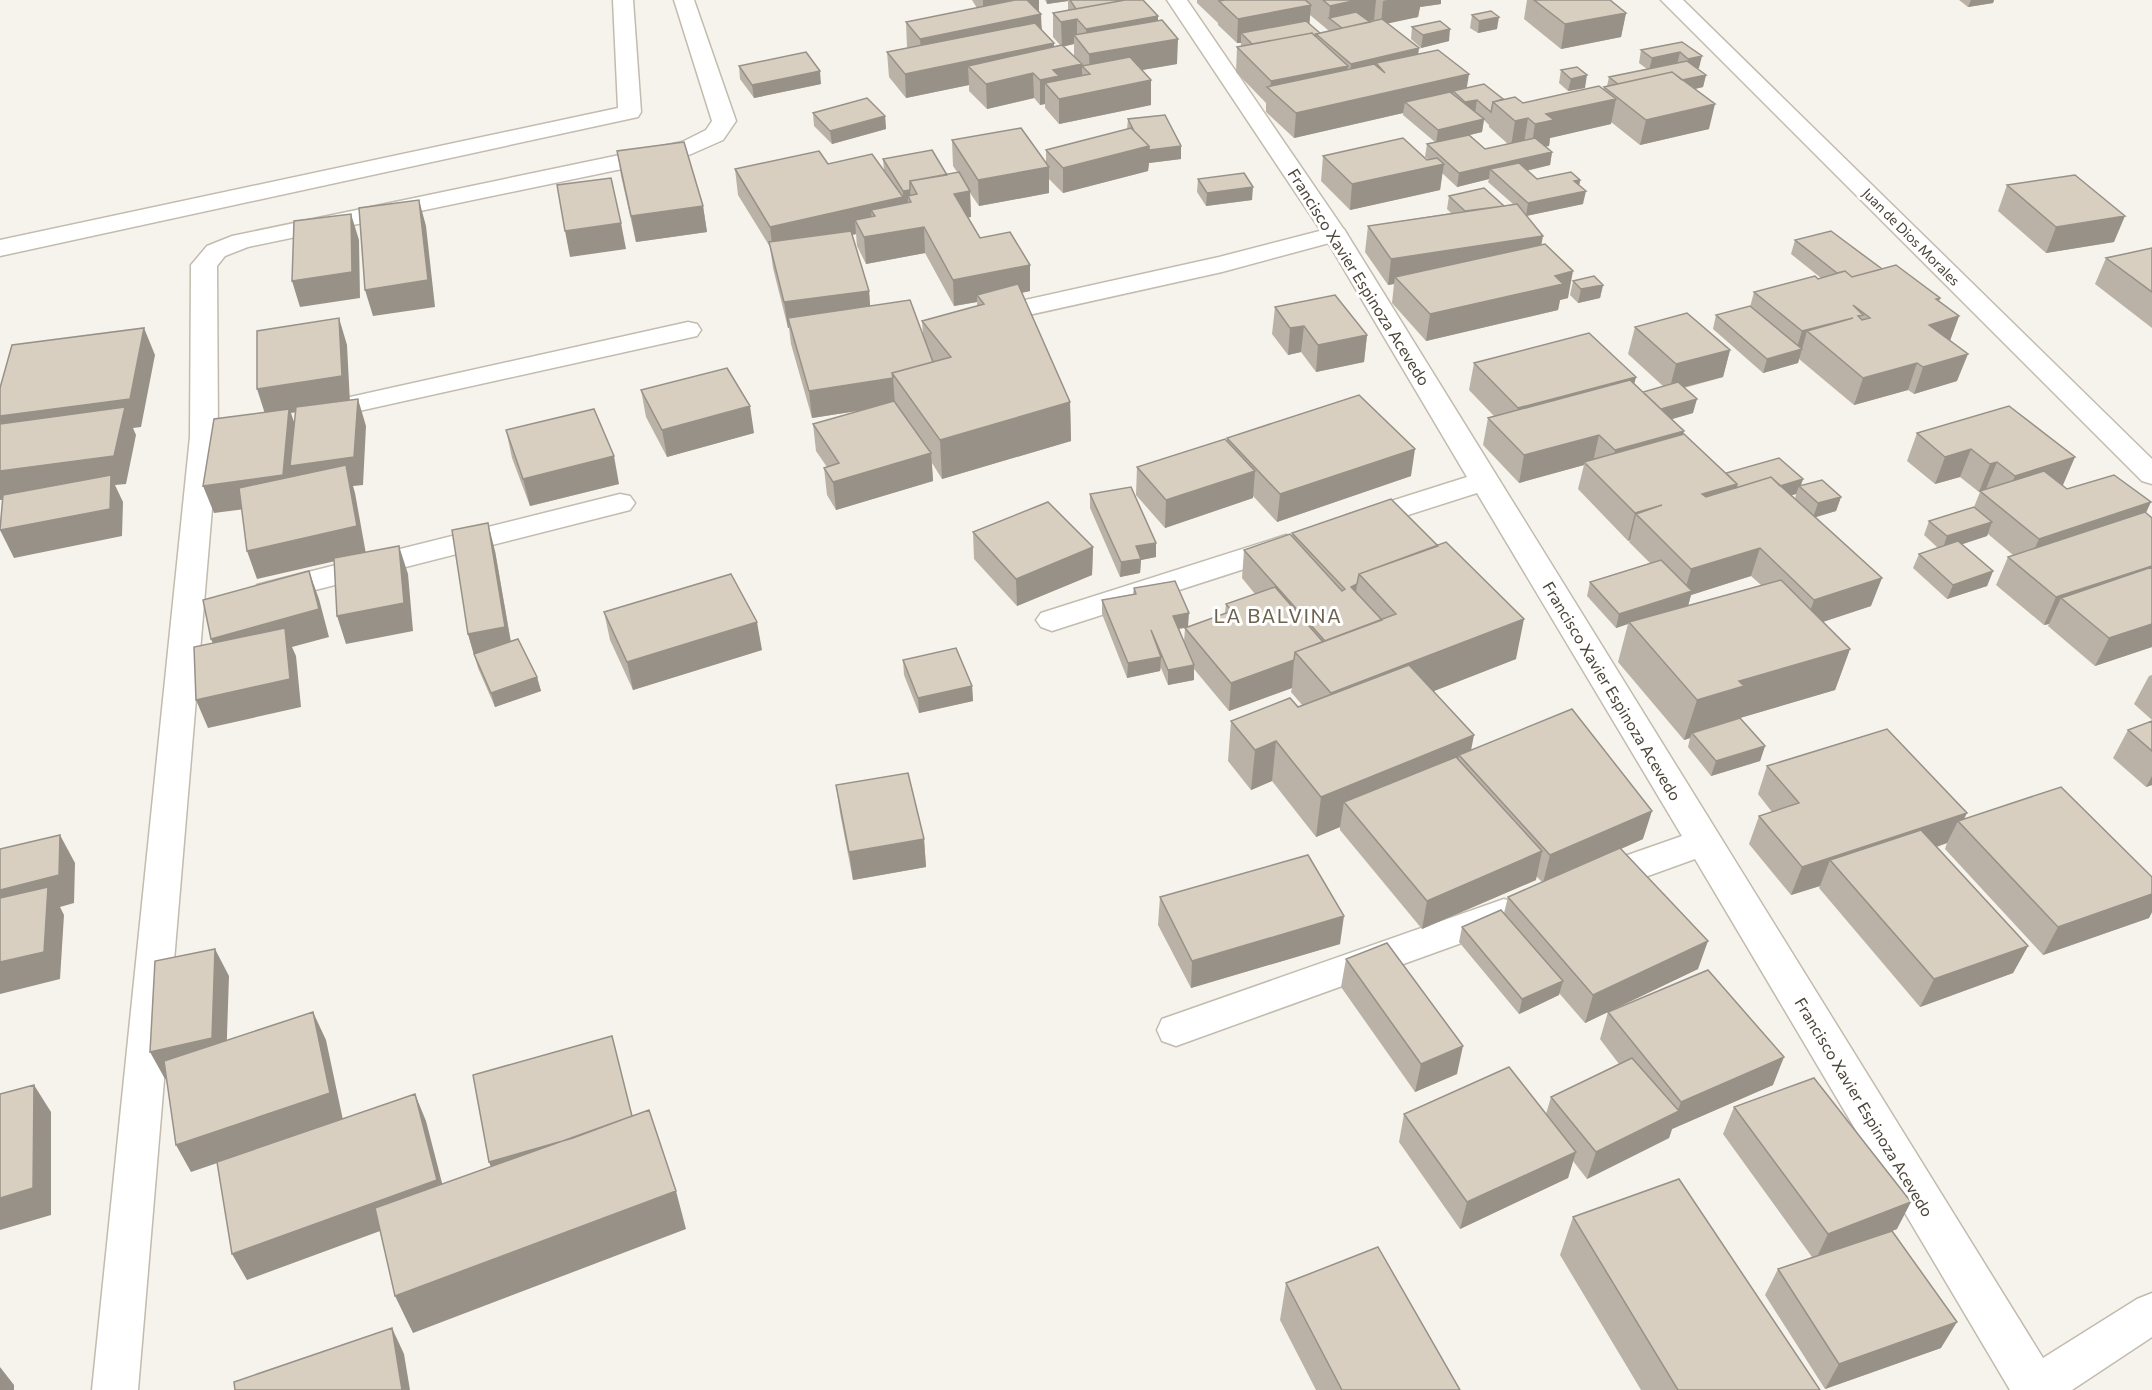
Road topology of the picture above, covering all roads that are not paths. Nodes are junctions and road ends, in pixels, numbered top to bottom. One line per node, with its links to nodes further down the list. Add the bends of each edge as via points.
1 (623, 0): 6 (street, via 630,112)
2 (684, 0): 13 (street, via 724,121 715,135 689,148 241,241 216,251 204,265 216,435)
3 (1177, 0): 5 (street, Francisco Xavier Espinoza Acevedo)
4 (1671, 0): 10 (street, Juan de Dios Morales)
5 (1335, 234): 7 (street, via 1222,264); 11 (street, Francisco Xavier Espinoza Acevedo)
6 (0, 248)
7 (961, 322)
8 (688, 330): 9 (street)
9 (285, 419)
10 (2152, 475)
11 (1485, 481): 14 (street); 15 (street, Francisco Xavier Espinoza Acevedo)
12 (620, 503): 13 (street)
13 (188, 612): 18 (street)
14 (1053, 620)
15 (1704, 842): 16 (street); 19 (street, Francisco Xavier Espinoza Acevedo)
16 (1176, 1030)
17 (2152, 1313): 19 (street)
18 (115, 1390)
19 (2035, 1390)

